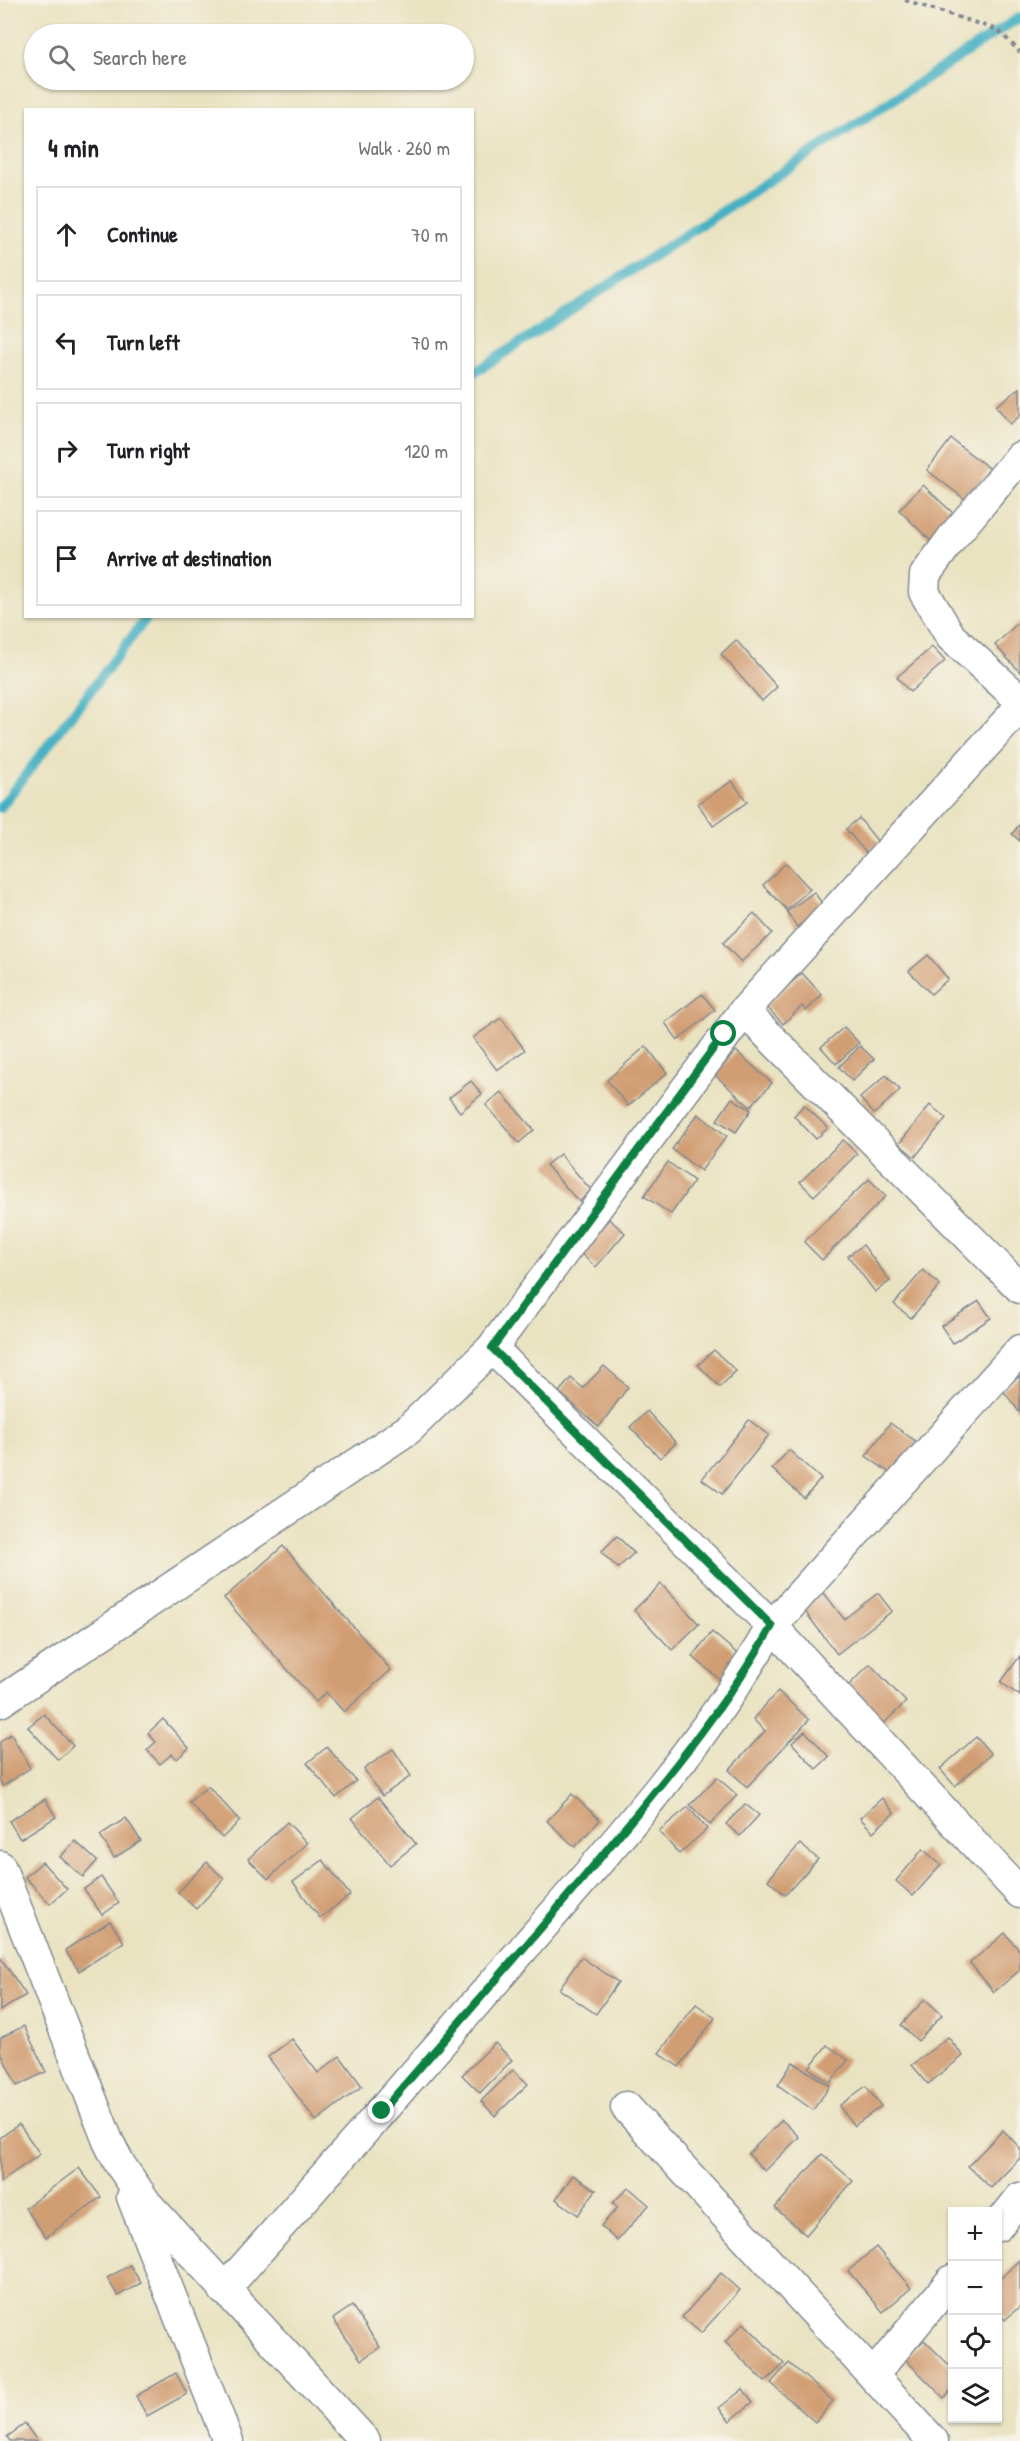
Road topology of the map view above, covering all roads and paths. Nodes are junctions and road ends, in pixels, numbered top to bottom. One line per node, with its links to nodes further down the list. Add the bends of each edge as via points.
1 (904, 0): 2 (path, via 998,30)
2 (1020, 52)
3 (1020, 457): 4 (street, via 925,575 924,592 951,637)
4 (1020, 700)
5 (1020, 707): 6 (street)
6 (744, 1011): 7 (street); 8 (street)
7 (1020, 1288)
8 (492, 1348): 10 (street); 11 (street, via 409,1430)
9 (1020, 1350): 10 (street)
10 (772, 1626): 13 (street); 19 (street, via 677,1764 566,1900)
11 (0, 1702)
12 (0, 1866): 15 (street, via 75,2062)
13 (1020, 1893)
14 (626, 2107): 20 (street)
15 (119, 2163): 19 (street, via 147,2204); 21 (street)
16 (1020, 2199): 17 (street)
17 (1002, 2221)
18 (948, 2285): 20 (street)
19 (224, 2290): 22 (street)
20 (874, 2374): 23 (street)
21 (228, 2441)
22 (365, 2441)
23 (933, 2441)

